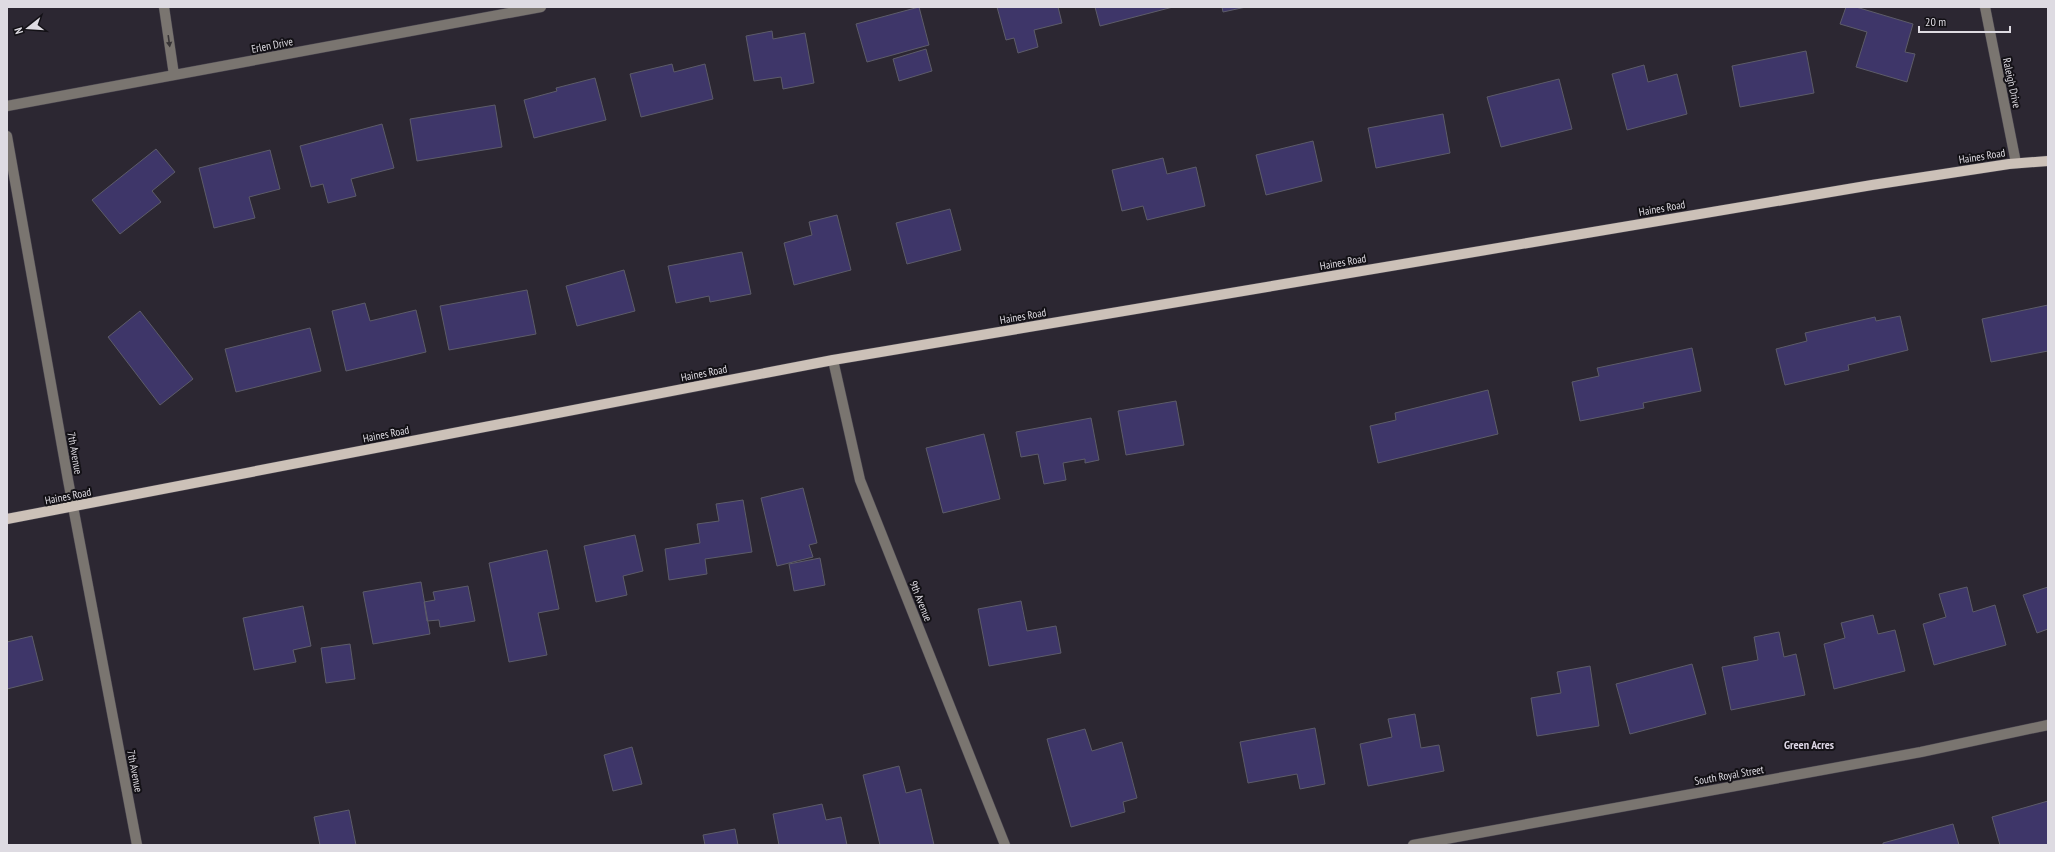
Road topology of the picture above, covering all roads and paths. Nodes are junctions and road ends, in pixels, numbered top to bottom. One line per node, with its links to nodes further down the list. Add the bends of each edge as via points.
1 (164, 7): 4 (street, one-way to 4)
2 (541, 7): 4 (street, Erlen Drive)
3 (1984, 7): 8 (street, Raleigh Drive)
4 (174, 75): 5 (street, Erlen Drive)
5 (7, 106)
6 (7, 136): 10 (street, 7th Avenue)
7 (2048, 161): 8 (main road, Haines Road)
8 (2016, 163): 9 (main road, Haines Road)
9 (832, 360): 10 (main road, Haines Road); 14 (street, 9th Avenue, via 860,480)
10 (73, 507): 11 (main road, Haines Road); 13 (street, 7th Avenue)
11 (7, 519)
12 (2048, 725): 15 (street, South Royal Street, via 1914,754)
13 (137, 845)
14 (1005, 845)
15 (1413, 845)

